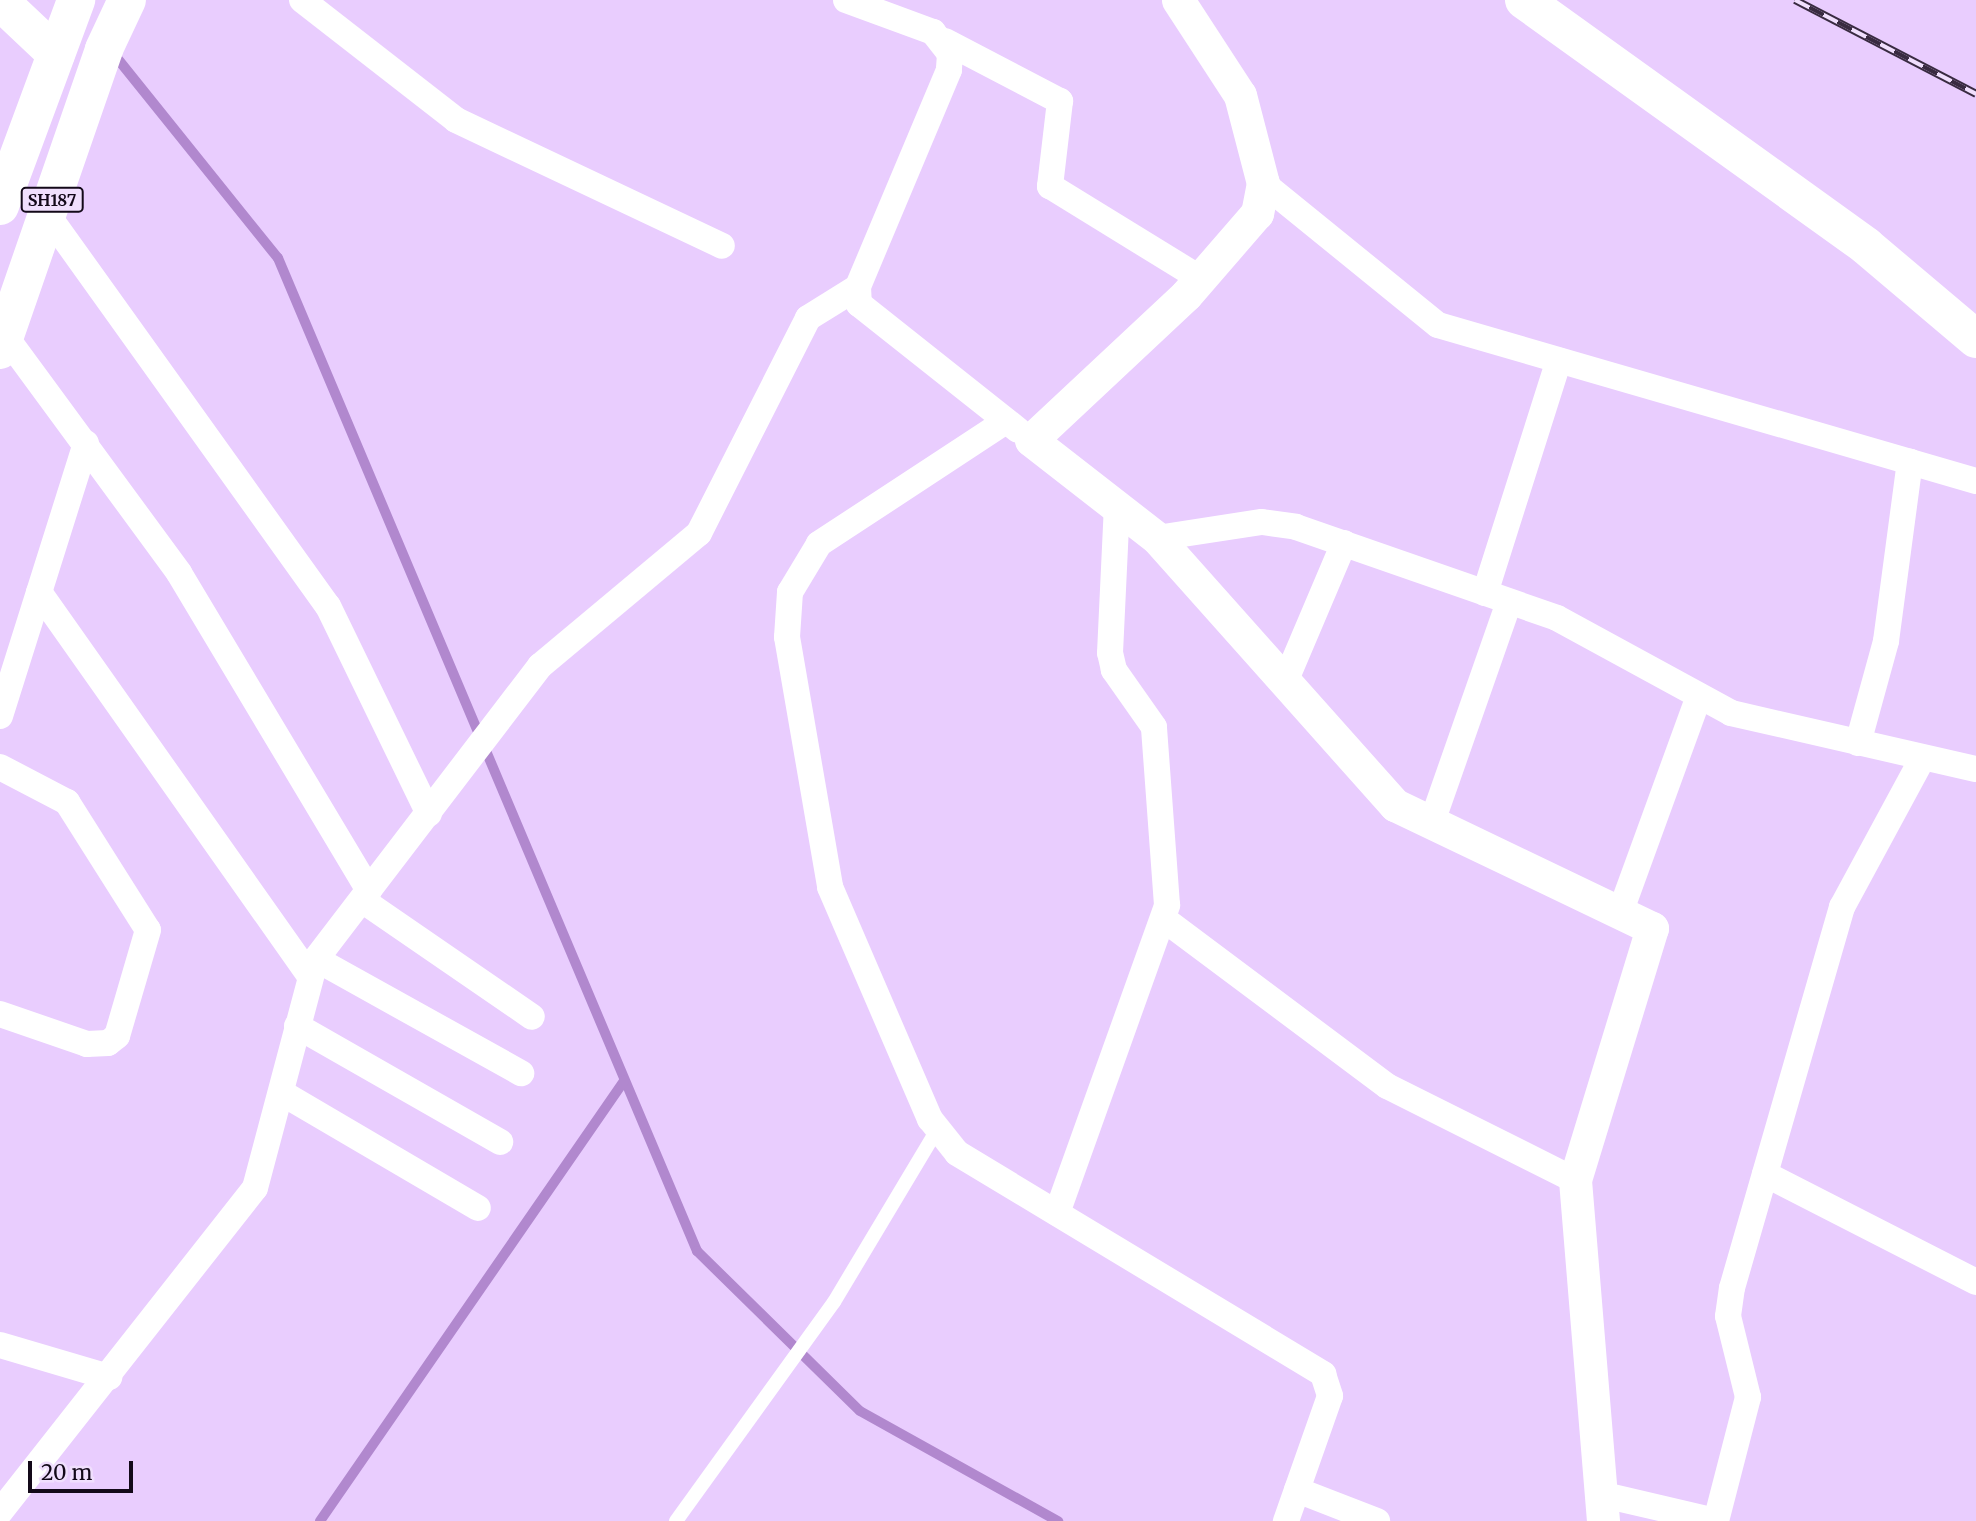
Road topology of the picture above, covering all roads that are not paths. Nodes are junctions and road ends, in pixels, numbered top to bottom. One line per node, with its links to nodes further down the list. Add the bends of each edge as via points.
1 (127, 0): 13 (main road, SH187, via 104,49)
2 (302, 0): 14 (street, via 456,120)
3 (846, 0): 8 (street)
4 (1178, 0): 11 (street, via 1240,95)
5 (1524, 0): 18 (main road, via 1866,246)
6 (0, 1): 9 (main road)
7 (72, 8): 9 (main road, SH187)
8 (945, 41): 15 (street, via 1059,101 1049,186); 16 (street, via 949,69)
9 (56, 54): 10 (main road, SH187)
10 (10, 144): 12 (main road, SH187)
11 (1263, 183): 15 (street, via 1257,213); 19 (street, via 1425,319)
12 (0, 206)
13 (47, 214): 17 (main road, SH187); 36 (street, via 328,606)
14 (722, 246)
15 (1201, 279): 20 (street)
16 (858, 288): 20 (street, via 859,304 870,316); 36 (street, via 808,318 699,533 540,666)
17 (2, 337): 21 (street)
18 (1976, 340)
19 (1559, 360): 22 (street); 28 (street)
20 (1018, 431): 24 (street); 47 (street, via 820,544 800,569 788,613 830,887)
21 (86, 443): 27 (street); 38 (street, via 188,587)
22 (1910, 462): 23 (street); 32 (street, via 1886,641)
23 (1976, 481)
24 (1117, 507): 25 (street); 40 (street, via 1110,653 1114,670 1154,727)
25 (1157, 538): 26 (street, via 1262,522); 29 (street)
26 (1344, 543): 28 (street); 29 (street)
27 (39, 592): 31 (street); 41 (street)
28 (1497, 597): 30 (street, via 1570,624); 37 (street)
29 (1285, 682): 37 (street, via 1395,805)
30 (1699, 696): 32 (street, via 1744,717); 39 (street)
31 (0, 716)
32 (1858, 743): 33 (street)
33 (1923, 757): 35 (street); 49 (street, via 1842,906)
34 (0, 767): 42 (street, via 66,802 148,930 117,1036 108,1043 86,1044)
35 (1976, 769)
36 (434, 807): 38 (street)
37 (1432, 822): 39 (street)
38 (366, 896): 41 (street); 43 (street)
39 (1620, 913): 50 (street, via 1652,928)
40 (1165, 920): 50 (street, via 1387,1086); 52 (street)
41 (313, 967): 44 (street); 45 (street)
42 (0, 1014)
43 (532, 1017)
44 (298, 1026): 46 (street); 48 (street)
45 (521, 1073)
46 (282, 1093): 51 (street); 55 (street, via 266,1161 240,1213)
47 (937, 1130): 52 (street, via 957,1153); 59 (lane, via 835,1303)
48 (500, 1142)
49 (1765, 1174): 53 (street); 62 (street, via 1728,1302 1748,1397)
50 (1575, 1180): 57 (street)
51 (478, 1208)
52 (1057, 1213): 56 (street, via 1323,1374 1330,1396)
53 (1976, 1282)
54 (0, 1345): 55 (street)
55 (109, 1377): 58 (street)
56 (1297, 1490): 60 (street); 61 (street)
57 (1604, 1508): 62 (street)
58 (0, 1512)
59 (676, 1521)
60 (1286, 1521)
61 (1377, 1521)
62 (1716, 1521)

